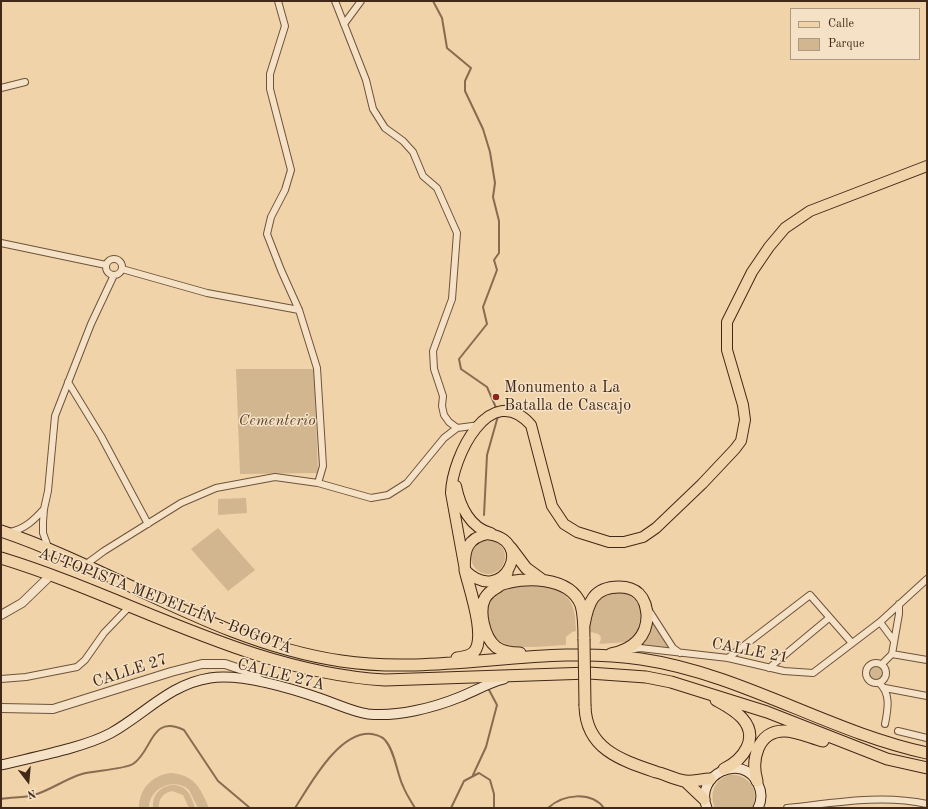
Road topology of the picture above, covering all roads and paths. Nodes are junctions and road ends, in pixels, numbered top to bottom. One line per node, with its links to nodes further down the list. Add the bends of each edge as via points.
1 (278, 1): 12 (street, via 285,26 270,74 270,89 291,170 286,190 271,216 267,234)
2 (335, 1): 4 (street)
3 (361, 1): 4 (street)
4 (344, 24): 15 (street, via 366,80 373,109 385,128 404,141 423,176 437,188 456,233 452,298 433,351 434,369 444,396 444,415)
5 (25, 82): 6 (street)
6 (1, 88)
7 (927, 166): 14 (main road, via 810,212 785,228 775,239 752,272 727,322 728,350 745,420 741,441 702,484 643,537 624,542 609,542 577,532 564,524 552,506 531,425 524,417 513,411 497,412)
8 (1, 243): 9 (street)
9 (106, 266): 10 (street, via 109,261 117,260 121,263); 11 (street, via 108,273)
10 (122, 269): 11 (street, via 119,274); 12 (street, via 207,292)
11 (114, 275): 13 (street)
12 (299, 310): 17 (street, via 317,368 323,466)
13 (68, 382): 18 (street, via 55,416); 19 (street, via 101,436)
14 (480, 425): 15 (street); 16 (main road, via 463,449)
15 (457, 428): 17 (street, via 444,438 407,482 388,495 371,498)
16 (455, 466): 21 (main road, via 458,496 469,518 484,532); 27 (main road, via 451,493)
17 (318, 483): 19 (street, via 275,477 216,488 181,503)
18 (44, 509): 20 (street, via 25,527); 24 (street, via 43,533)
19 (148, 524): 26 (street)
20 (3, 534): 24 (highway, AUTOPISTA MEDELLÍN - BOGOTÁ)
21 (495, 534): 22 (main road); 27 (main road, via 487,534 472,540 465,554)
22 (511, 548): 29 (main road, via 512,561); 31 (highway, via 526,568)
23 (1, 552): 28 (highway, via 35,564)
24 (53, 552): 26 (highway, AUTOPISTA MEDELLÍN - BOGOTÁ)
25 (1, 558): 28 (highway, AUTOPISTA MEDELLÍN - BOGOTÁ)
26 (84, 566): 48 (highway, AUTOPISTA MEDELLÍN - BOGOTÁ, via 218,626 293,651 367,664)
27 (465, 570): 29 (main road, via 479,580); 48 (highway, via 478,624 479,641 469,656 442,660)
28 (47, 573): 34 (highway, AUTOPISTA MEDELLÍN - BOGOTÁ); 35 (street, via 22,603)
29 (503, 580): 31 (highway); 44 (highway, via 491,590 483,603 482,614 489,638 502,650)
30 (927, 580): 32 (street)
31 (547, 582): 38 (highway, via 569,590 576,596)
32 (900, 604): 37 (street); 39 (street)
33 (646, 605): 38 (highway, via 639,594 629,588 607,588 592,599); 41 (highway, via 647,621 643,635); 42 (street, via 673,648)
34 (130, 606): 51 (highway, AUTOPISTA MEDELLÍN - BOGOTÁ, via 273,660 354,678 419,679); 52 (street, via 77,667 26,677)
35 (1, 614)
36 (829, 618): 40 (street); 46 (street, via 810,595); 50 (street)
37 (880, 622): 39 (street); 40 (street)
38 (584, 625): 68 (highway, bridge, via 585,706 587,722 592,733 612,755)
39 (894, 641): 43 (street)
40 (852, 644): 50 (street, CALLE 21, via 813,673 799,674)
41 (622, 652): 42 (street, CALLE 21, via 640,648); 45 (highway)
42 (682, 654): 46 (street, CALLE 21)
43 (892, 654): 47 (street); 49 (street)
44 (548, 656): 45 (highway, AUTOPISTA MEDELLÍN - BOGOTÁ); 48 (highway, AUTOPISTA MEDELLÍN - BOGOTÁ)
45 (604, 656): 63 (highway, AUTOPISTA MEDELLÍN - BOGOTÁ, via 642,659 726,681 884,742)
46 (728, 658): 50 (street, CALLE 21)
47 (927, 660)
48 (435, 664)
49 (882, 664): 54 (street, via 886,673); 54 (street, via 872,663 865,671 869,681)
50 (769, 668)
51 (518, 675): 53 (main road, CALLE 27A, via 486,684 458,698 388,714 358,712 298,691); 56 (highway, AUTOPISTA MEDELLÍN - BOGOTÁ, via 620,674 671,682)
52 (1, 678)
53 (264, 683): 58 (street, CALLE 27, via 249,672 225,664 202,664 53,709); 64 (main road, CALLE 27A, via 229,677 211,677 187,684 157,700 120,727 101,737)
54 (879, 683): 55 (street)
55 (885, 688): 57 (street); 59 (street, via 888,711)
56 (706, 693): 62 (highway, AUTOPISTA MEDELLÍN - BOGOTÁ, via 767,712); 66 (highway, via 741,717 748,731 747,750 732,765)
57 (927, 696)
58 (1, 708)
59 (885, 724)
60 (898, 731): 61 (street)
61 (927, 738)
62 (858, 749): 65 (highway, AUTOPISTA MEDELLÍN - BOGOTÁ); 69 (highway, via 789,731 775,732 764,739 758,749 754,765)
63 (927, 753)
64 (1, 765)
65 (927, 768)
66 (724, 769): 67 (main road); 69 (main road, via 739,768)
67 (710, 779): 68 (highway); 70 (main road, via 706,785)
68 (685, 781): 70 (highway)
69 (757, 781): 72 (main road, via 761,796)
70 (706, 804)
71 (927, 804): 73 (street, via 904,799 864,799)
72 (758, 808)
73 (787, 808)

